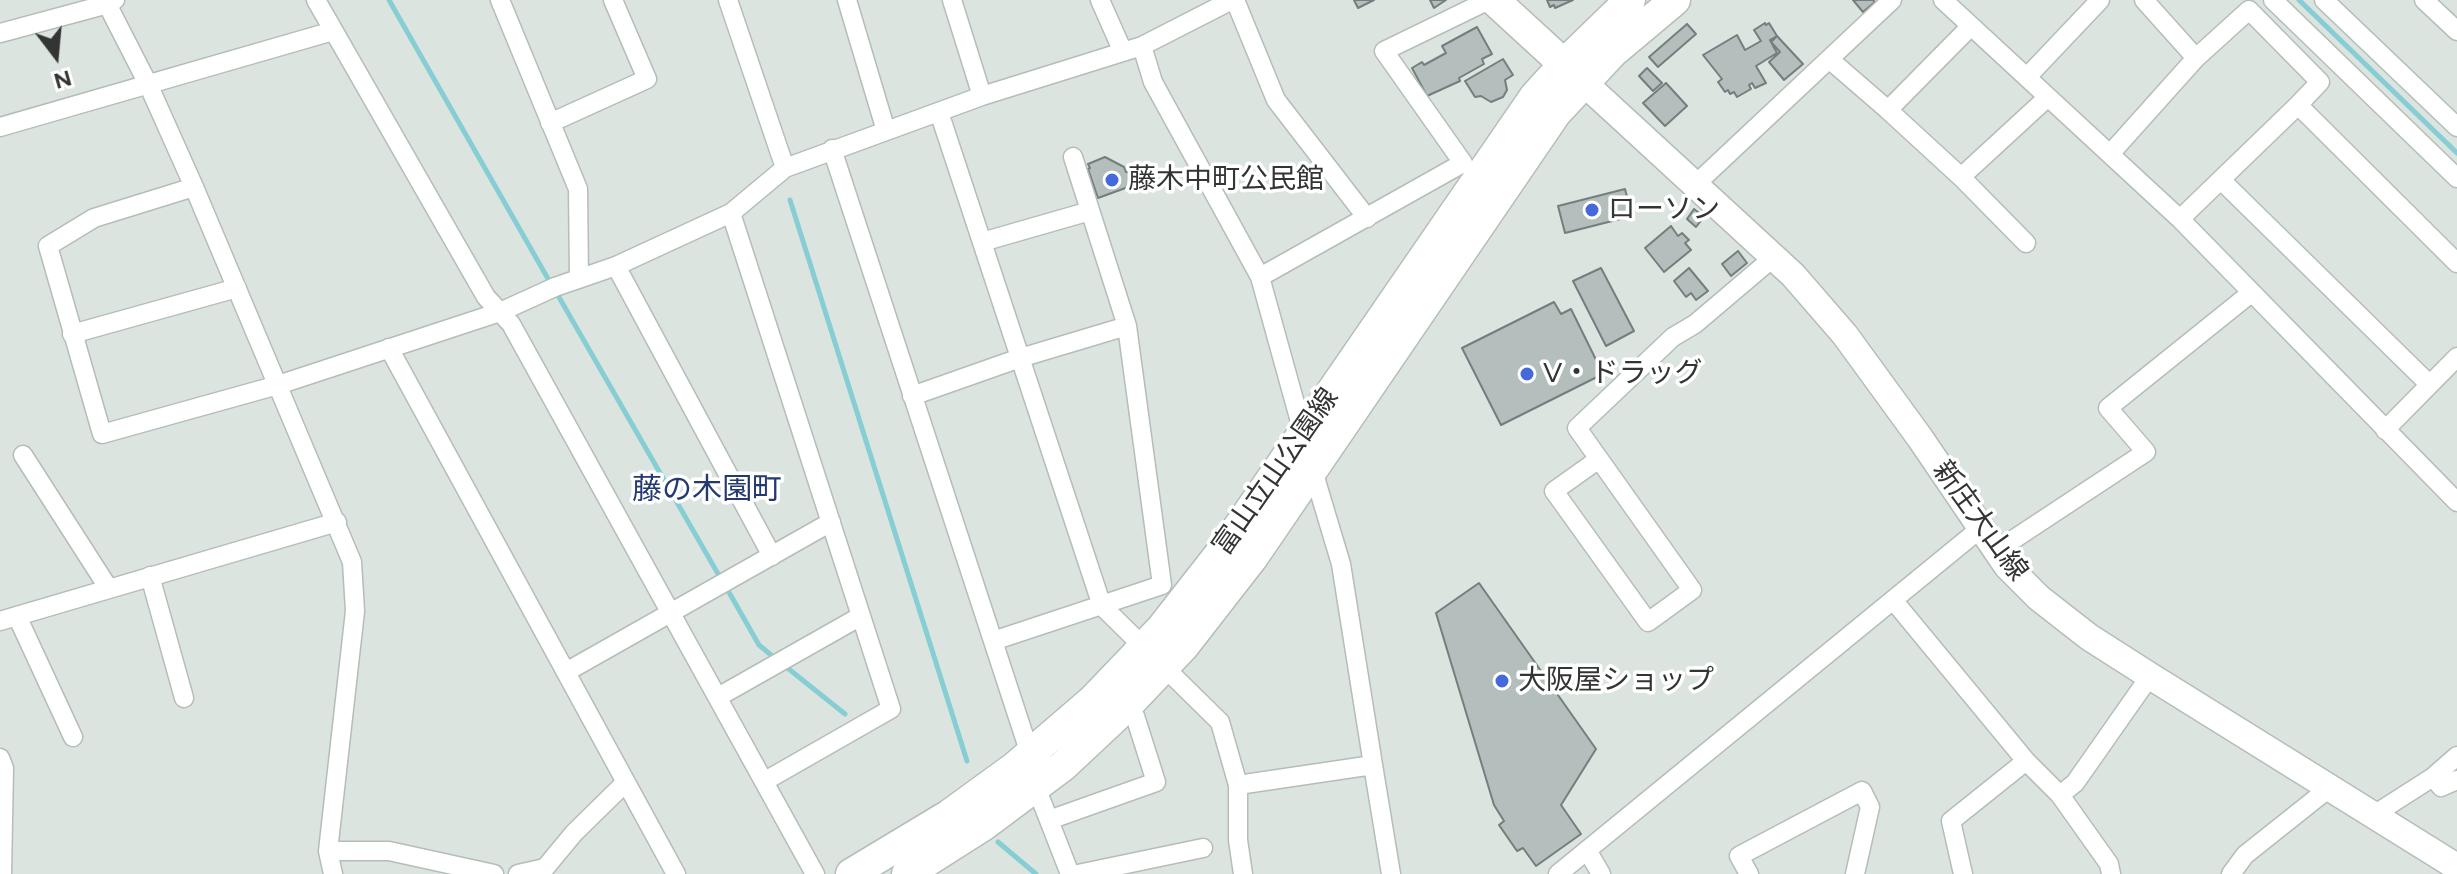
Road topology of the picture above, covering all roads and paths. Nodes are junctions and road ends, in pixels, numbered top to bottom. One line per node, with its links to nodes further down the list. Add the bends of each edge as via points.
1 (316, 0): 21 (street)
2 (500, 0): 36 (street)
3 (613, 0): 36 (street, via 647,79)
4 (728, 0): 43 (street)
5 (847, 0): 39 (street)
6 (952, 0): 31 (street)
7 (1100, 0): 25 (street)
8 (1234, 0): 24 (street); 51 (street, via 1276,100)
9 (1492, 0): 28 (main road); 51 (street, via 1384,51 1463,163)
10 (1630, 0): 28 (main road, 富山立山公園線)
11 (1675, 0): 28 (main road, 富山立山公園線, via 1613,52)
12 (1943, 0): 20 (street)
13 (2100, 0): 29 (street)
14 (2144, 0): 26 (street)
15 (2273, 0): 45 (street)
16 (2324, 0): 38 (street)
17 (2424, 0): 22 (street)
18 (109, 1): 23 (street); 30 (street)
19 (1888, 1): 27 (street)
20 (1971, 26): 29 (street); 34 (street)
21 (333, 31): 30 (street); 62 (street, via 486,297)
22 (2457, 31)
23 (0, 33)
24 (1142, 46): 25 (street); 58 (street, via 1153,82)
25 (1123, 52): 31 (street)
26 (2196, 58): 33 (street, via 2249,10 2320,82); 41 (street)
27 (1829, 59): 34 (street); 47 (street)
28 (1573, 73): 47 (main road, 新庄大山線); 72 (main road, 富山立山公園線, via 1535,96); 75 (main road, 富山立山公園線, via 1556,113)
29 (2027, 77): 32 (street)
30 (148, 84): 37 (street); 48 (street)
31 (982, 96): 35 (street)
32 (2048, 97): 41 (street); 44 (street)
33 (2298, 105): 46 (street); 56 (street)
34 (1888, 110): 44 (street)
35 (939, 112): 39 (street); 53 (street)
36 (550, 123): 59 (street, via 578,189)
37 (0, 127)
38 (2457, 127)
39 (886, 131): 40 (street)
40 (832, 149): 43 (street); 70 (street)
41 (2110, 154): 52 (street)
42 (1073, 157): 49 (street)
43 (785, 168): 50 (street)
44 (1961, 177): 54 (street)
45 (2457, 178)
46 (2221, 180): 52 (street); 68 (street)
47 (1696, 184): 55 (main road, 新庄大山線)
48 (194, 187): 60 (street); 64 (street, via 94,218 48,246)
49 (1090, 211): 53 (street); 63 (street)
50 (731, 213): 57 (street); 78 (street)
51 (1367, 218): 58 (street)
52 (2180, 219): 61 (street)
53 (982, 242): 67 (street)
54 (2026, 243)
55 (1774, 257): 74 (street, via 1673,337 1577,428); 79 (main road, 新庄大山線, via 1845,335)
56 (2457, 263)
57 (616, 266): 59 (street); 81 (street)
58 (1260, 277): 72 (street)
59 (579, 279): 62 (street)
60 (237, 288): 64 (street); 69 (street)
61 (2251, 293): 71 (street); 80 (street, via 2108,408 2146,452)
62 (500, 312): 65 (street); 86 (street)
63 (1127, 326): 67 (street); 85 (street, via 1162,585)
64 (72, 334): 69 (street, via 102,434)
65 (389, 348): 69 (street); 91 (street)
66 (2457, 357): 68 (street)
67 (1020, 358): 70 (street); 85 (street)
68 (2429, 384): 71 (street)
69 (278, 385): 77 (street)
70 (912, 396): 89 (street)
71 (2385, 430): 76 (street)
72 (1303, 434): 75 (street); 90 (main road, 富山立山公園線)
73 (23, 455): 83 (street)
74 (1599, 459): 74 (street, via 1692,590 1648,622 1554,491)
75 (1312, 468): 90 (main road, 富山立山公園線, via 1253,557); 101 (street, via 1341,564)
76 (2457, 502)
77 (337, 522): 82 (street); 114 (street, via 352,562 355,611)
78 (831, 522): 81 (street); 87 (street)
79 (1981, 528): 80 (main road, 新庄大山線); 84 (street)
80 (1996, 551): 92 (main road, 新庄大山線, via 2039,598)
81 (772, 556): 86 (street)
82 (150, 576): 83 (street); 94 (street)
83 (109, 589): 88 (street)
84 (1893, 600): 99 (street); 113 (street)
85 (1102, 606): 89 (street); 90 (street)
86 (671, 613): 91 (street); 93 (street)
87 (861, 616): 93 (street); 104 (street, via 891,709)
88 (8, 619): 96 (street)
89 (993, 641): 97 (street)
90 (1153, 658): 95 (main road, 富山立山公園線); 97 (main road, 富山立山公園線); 106 (street, via 1220,722)
91 (566, 672): 105 (street)
92 (2150, 676): 108 (main road, 新庄大山線); 109 (street, via 2075,783)
93 (718, 697): 104 (street)
94 (184, 698)
95 (1126, 707): 107 (main road, 富山立山公園線); 111 (street, via 1135,716 1156,782)
96 (73, 737)
97 (1030, 754): 123 (main road, 富山立山公園線, via 949,815)
98 (2457, 756): 102 (street)
99 (2026, 761): 109 (street); 133 (street, via 1951,821)
100 (1, 765): 117 (street)
101 (1373, 765): 106 (street); 128 (street)
102 (2433, 777): 103 (street, via 2441,787); 110 (street)
103 (2457, 780)
104 (765, 781): 122 (street)
105 (625, 783): 120 (street, via 545,868); 121 (street)
106 (1238, 785): 127 (street)
107 (1036, 787): 111 (street); 115 (main road, 富山立山公園線)
108 (2328, 789): 110 (main road, 新庄大山線); 135 (street, via 2245,855)
109 (2060, 795): 134 (street)
110 (2372, 816): 116 (main road, 新庄大山線)
111 (1049, 820): 125 (street)
112 (1203, 848): 126 (street)
113 (1587, 850): 129 (street); 130 (street)
114 (328, 851): 118 (street); 119 (street, via 389,851)
115 (940, 866): 124 (main road, 富山立山公園線)
116 (2457, 867)
117 (2, 874)
118 (333, 874)
119 (494, 874)
120 (518, 874)
121 (676, 874)
122 (815, 874)
123 (851, 874)
124 (907, 874)
125 (1070, 874)
126 (1078, 874)
127 (1243, 874)
128 (1391, 874)
129 (1558, 874)
130 (1601, 874)
131 (1749, 874): 132 (street, via 1739,856 1862,791 1870,807)
132 (1855, 874)
133 (1963, 874)
134 (2111, 874)
135 (2231, 874)

